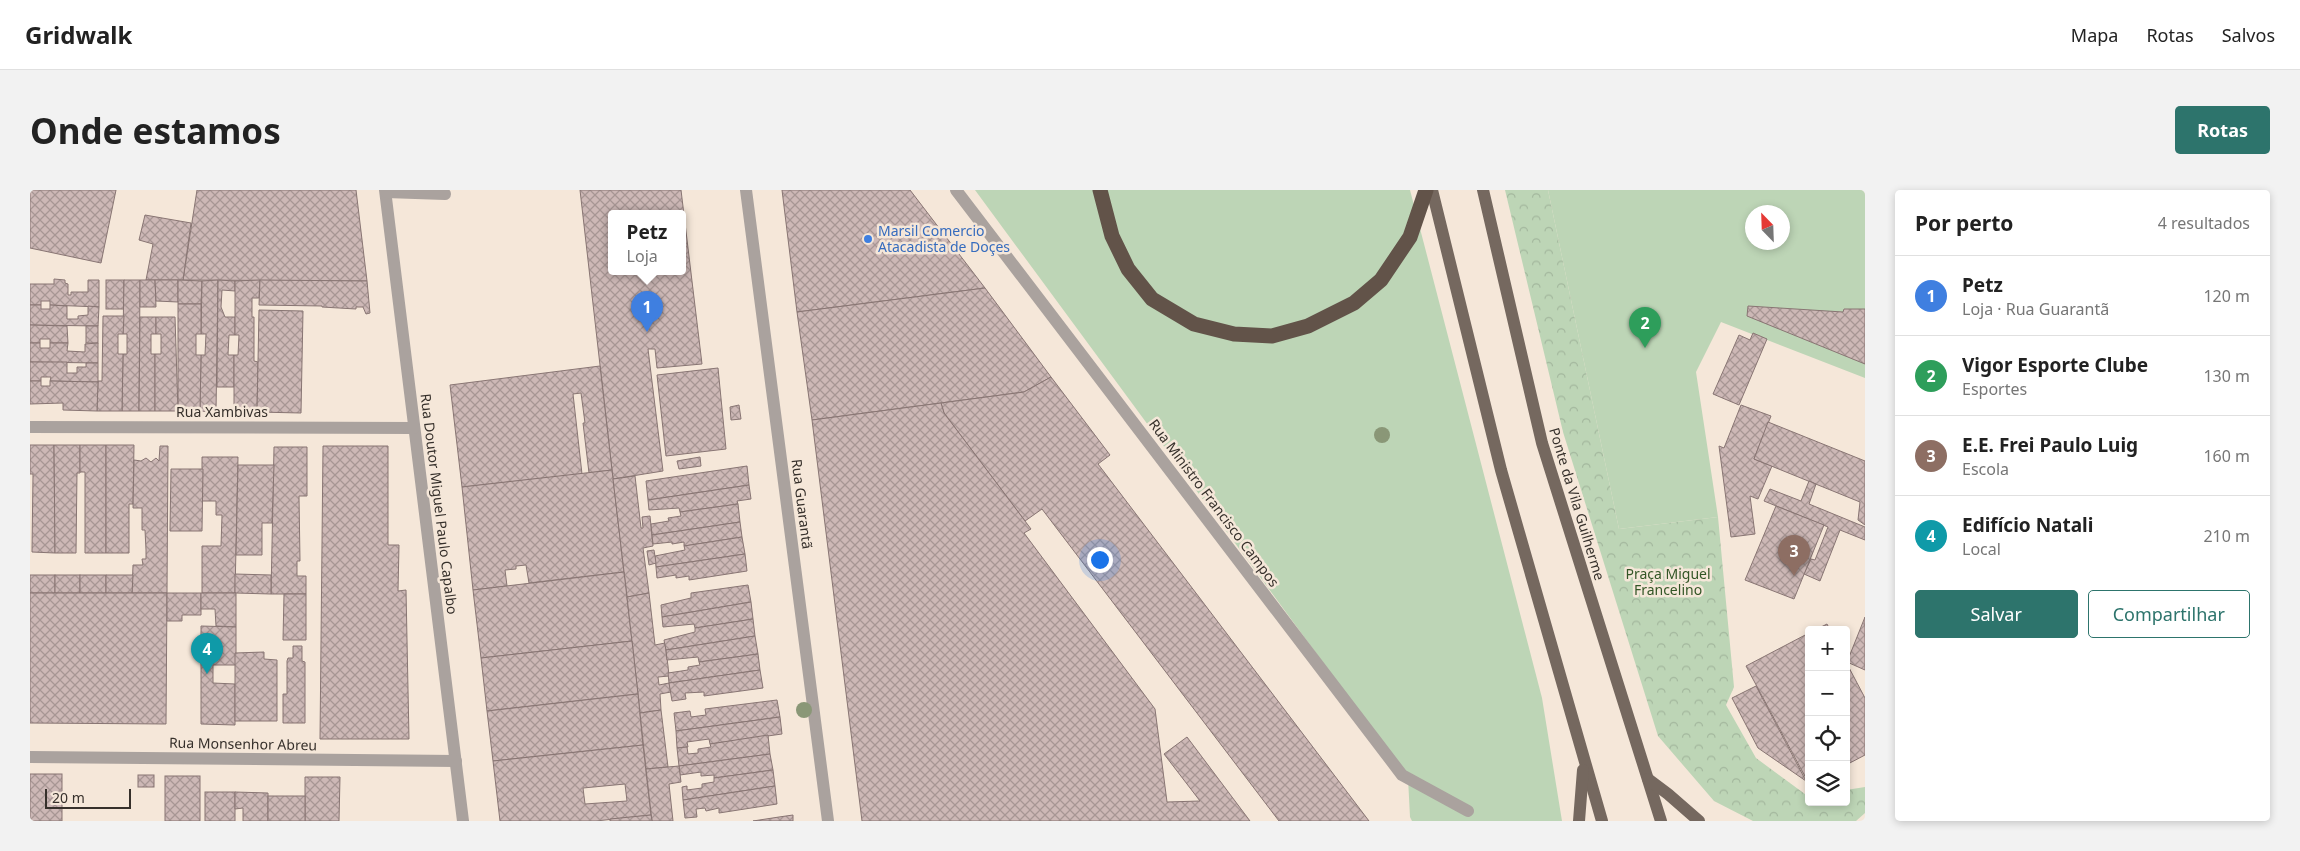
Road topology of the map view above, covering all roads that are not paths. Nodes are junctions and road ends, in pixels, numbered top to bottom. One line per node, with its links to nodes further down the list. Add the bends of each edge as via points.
1 (746, 190): 17 (street, Rua Guarantã)
2 (956, 190): 15 (street, Rua Ministro Francisco Campos, via 1402,775)
3 (1100, 190): 4 (highway, via 1112,236 1128,269 1152,299 1194,324 1234,334 1272,336 1308,326 1354,303 1381,280 1410,237)
4 (1426, 190)
5 (1432, 190): 13 (main road, via 1501,470)
6 (1483, 190): 14 (main road, Ponte da Vila Guilherme, via 1542,443)
7 (386, 191): 8 (street); 10 (street, Rua Doutor Miguel Paulo Capalbo)
8 (445, 194)
9 (30, 427): 10 (street, Rua Xambivas)
10 (414, 428): 12 (street, Rua Doutor Miguel Paulo Capalbo)
11 (30, 757): 12 (street, Rua Monsenhor Abreu)
12 (456, 761): 16 (street, Rua Doutor Miguel Paulo Capalbo)
13 (1584, 763): 18 (main road); 19 (main road)
14 (1648, 779): 20 (main road, Ponte da Vila Guilherme); 21 (main road)
15 (1468, 811)
16 (462, 821)
17 (828, 821)
18 (1579, 821)
19 (1602, 821)
20 (1661, 821)
21 (1699, 821)

